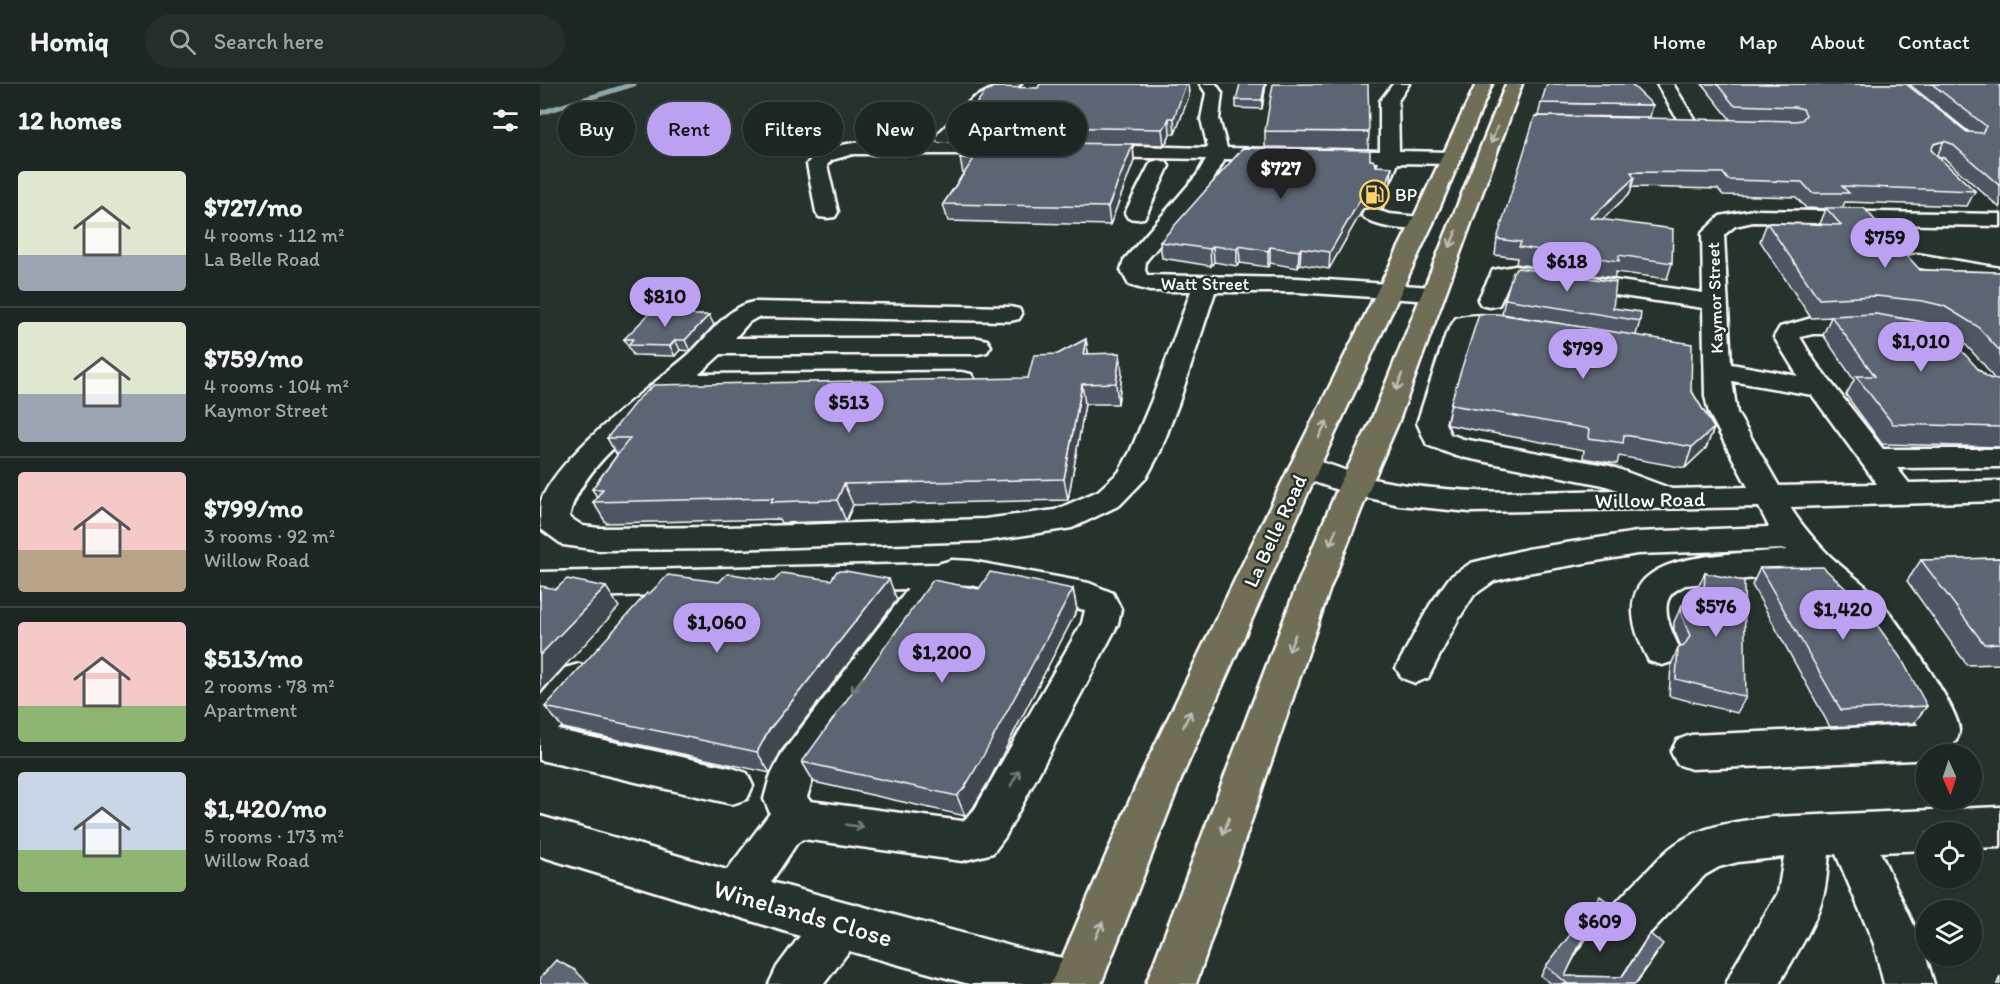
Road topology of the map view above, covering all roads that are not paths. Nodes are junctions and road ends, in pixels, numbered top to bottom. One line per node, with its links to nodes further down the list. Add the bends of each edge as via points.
1 (1014, 84): 10 (street, via 978,103)
2 (1208, 84): 13 (street, via 1214,93 1210,119)
3 (1401, 84): 14 (street, via 1389,100)
4 (1484, 84): 15 (main road, La Belle Road)
5 (1514, 84): 29 (main road, one-way to 29)
6 (1665, 84): 8 (street)
7 (1667, 124): 8 (street)
8 (1689, 125): 9 (street)
9 (1712, 126)
10 (945, 138)
11 (947, 149): 19 (street, via 863,148 825,156 817,164)
12 (1087, 151): 13 (street)
13 (1220, 153): 14 (street); 18 (street, Watt Street, via 1205,178)
14 (1389, 157): 15 (street); 16 (street)
15 (1451, 158): 23 (main road, La Belle Road)
16 (1384, 176)
17 (1971, 196): 22 (street)
18 (1180, 205): 20 (street, via 1156,173); 27 (street, Watt Street, via 1136,260 1135,277 1150,284)
19 (827, 212)
20 (1136, 213)
21 (1373, 215): 23 (street, via 1385,220)
22 (1999, 220): 30 (street, Kaymor Street, via 1738,218 1713,232)
23 (1422, 223): 28 (main road, La Belle Road)
24 (1500, 258): 30 (street)
25 (1917, 261): 26 (street)
26 (2000, 275)
27 (1204, 285): 28 (street, Watt Street); 39 (street, via 1165,402 1131,478 1109,498 1061,520 984,530 727,538 599,539 575,537 562,530 552,521 552,510 575,475 652,397)
28 (1389, 290): 29 (street, Watt Street); 43 (main road, La Belle Road, one-way to 28)
29 (1432, 294): 44 (main road, one-way to 44, via 1384,423)
30 (1715, 298): 31 (street, via 1515,273 1501,275); 37 (street, Kaymor Street)
31 (1490, 300)
32 (1010, 314): 35 (street, via 753,309 740,317)
33 (1895, 328): 40 (street, via 1812,326 1789,332 1787,337 1794,350)
34 (1542, 331): 48 (street, via 1495,323 1465,323 1431,423 1437,440 1610,476)
35 (714, 346): 36 (street); 39 (street)
36 (978, 346)
37 (1710, 362): 40 (street); 47 (street, Kaymor Street, via 1724,413)
38 (990, 380): 39 (street)
39 (674, 382)
40 (1821, 388): 42 (street)
41 (2000, 458): 42 (street)
42 (1874, 459): 46 (street)
43 (1304, 468): 44 (street, Willow Road); 71 (main road, La Belle Road, one-way to 43, via 1163,772)
44 (1355, 485): 49 (street, Willow Road, via 1438,500); 72 (main road, one-way to 72, via 1277,684)
45 (2000, 491): 46 (street, Willow Road)
46 (1899, 492): 47 (street, Willow Road)
47 (1771, 497): 48 (street, Willow Road); 51 (street, Kaymor Street)
48 (1675, 500): 49 (street, Willow Road)
49 (1605, 501): 50 (street)
50 (1606, 547): 51 (street, via 1637,543); 58 (street, via 1483,572 1462,586)
51 (1803, 549): 56 (street, via 1672,574 1651,594 1647,607); 61 (street, via 1868,611 1905,664 1936,719 1939,732 1932,739 1914,743)
52 (939, 576): 53 (street); 63 (street, one-way to 63, via 794,771 785,799); 63 (street, one-way to 52, via 962,842 977,839 990,823 1100,624 1103,609 1100,602 1089,596 957,571)
53 (668, 581): 54 (street); 55 (street)
54 (540, 585)
55 (636, 616)
56 (1662, 651)
57 (604, 652): 59 (street)
58 (1415, 668)
59 (540, 723)
60 (540, 743): 62 (street)
61 (1691, 752)
62 (732, 786)
63 (797, 819): 67 (street, via 782,829)
64 (2000, 827): 65 (street)
65 (1829, 835): 73 (street, via 1738,842 1710,849 1689,860 1630,920); 74 (street, via 1786,926); 75 (street, via 1898,943)
66 (540, 836): 67 (street, Winelands Close)
67 (736, 894): 68 (street, Winelands Close)
68 (840, 925): 69 (street); 70 (street, Winelands Close)
69 (794, 984)
70 (1068, 984)
71 (1076, 984)
72 (1171, 984)
73 (1587, 984)
74 (1751, 984)
75 (1909, 984)

